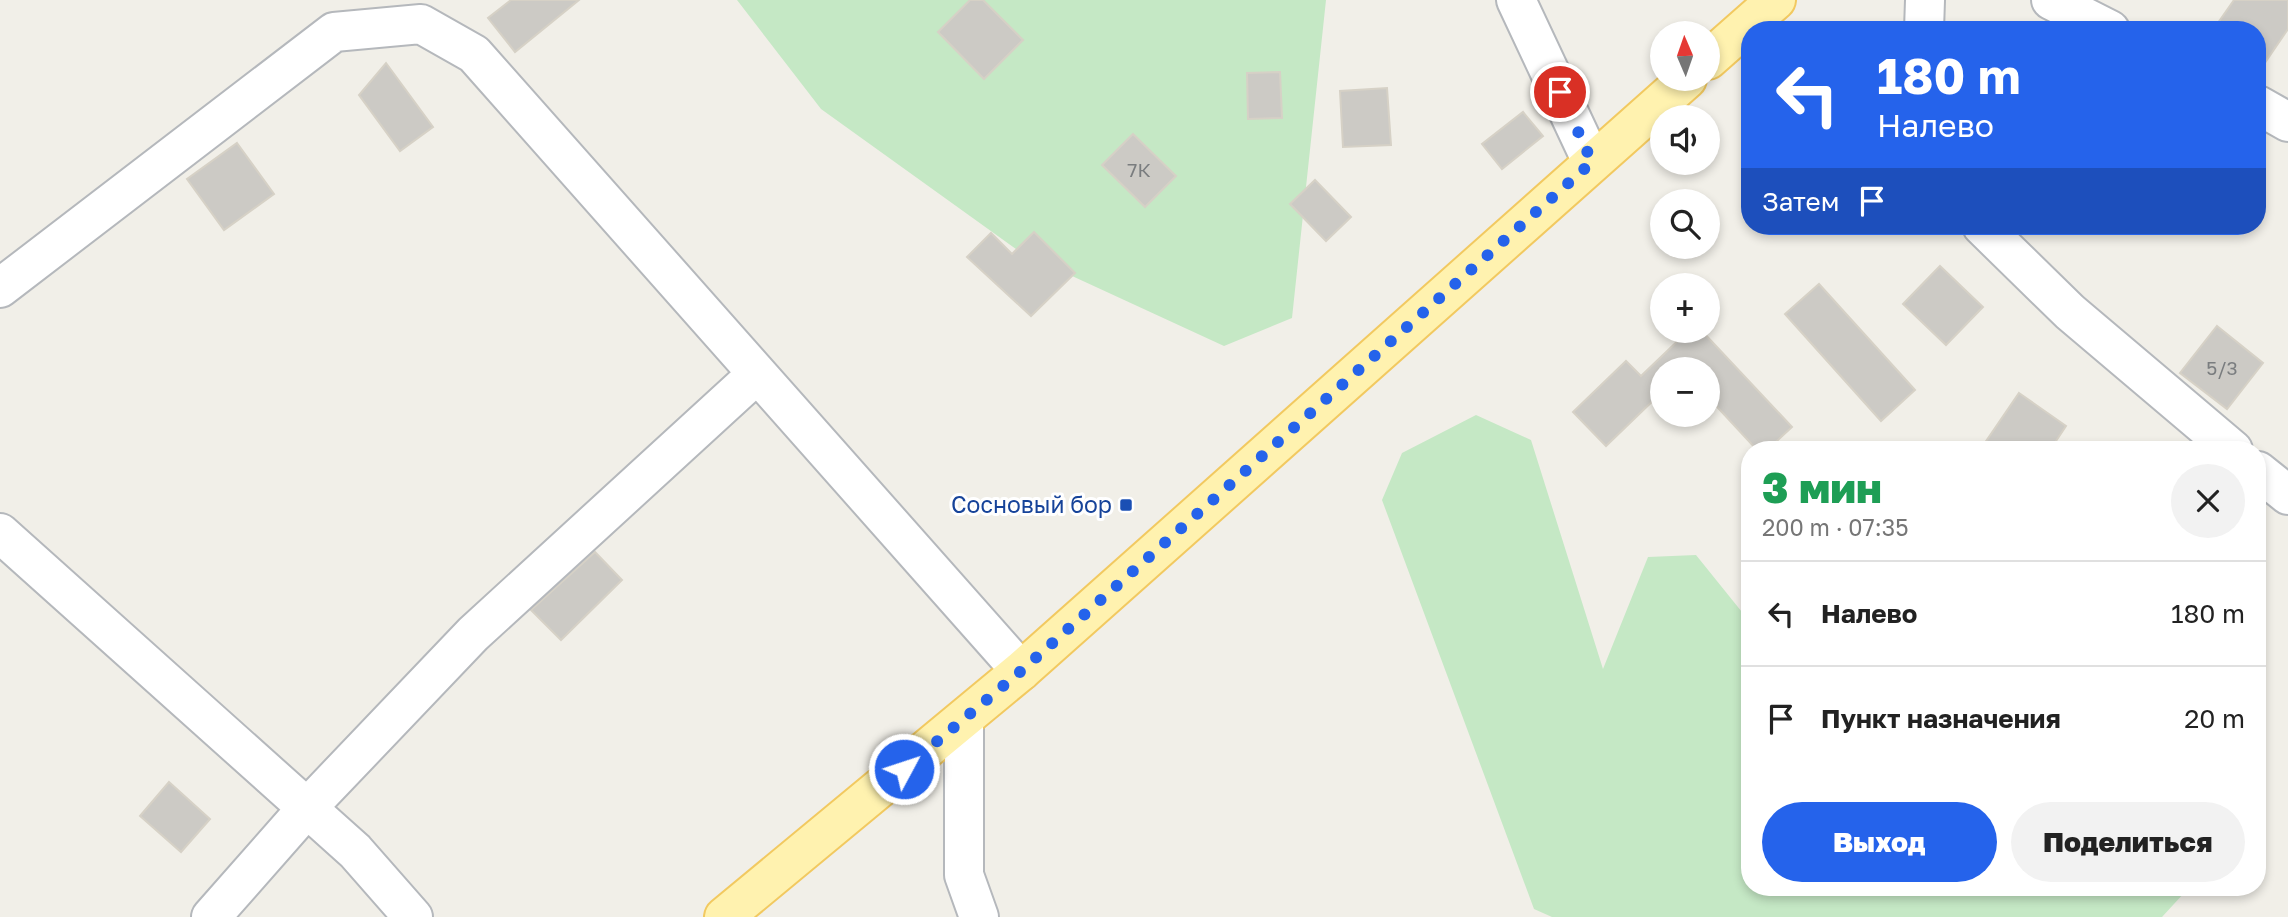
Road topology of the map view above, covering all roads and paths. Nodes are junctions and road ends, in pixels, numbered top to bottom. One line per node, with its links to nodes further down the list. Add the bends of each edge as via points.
1 (1516, 0): 14 (street)
2 (1776, 0): 6 (main road)
3 (1925, 0): 7 (street)
4 (2051, 0): 8 (street)
5 (423, 12): 16 (street, via 334,32); 17 (street, via 474,54)
6 (1752, 21)
7 (1924, 21)
8 (2092, 21)
9 (1741, 31): 10 (main road)
10 (1720, 49)
11 (1673, 91): 14 (main road)
12 (2266, 110): 13 (street)
13 (2288, 122)
14 (1592, 162): 22 (main road)
15 (1991, 235): 18 (street, via 2070,312)
16 (0, 288)
17 (757, 374): 22 (street); 24 (street, via 473,634)
18 (2222, 441)
19 (2266, 477): 20 (street)
20 (2288, 495)
21 (0, 533): 24 (street)
22 (1021, 671): 23 (main road)
23 (964, 719): 27 (main road); 28 (street, via 964,875)
24 (307, 808): 25 (street); 26 (street, via 355,851)
25 (211, 917)
26 (413, 917)
27 (724, 917)
28 (979, 917)

